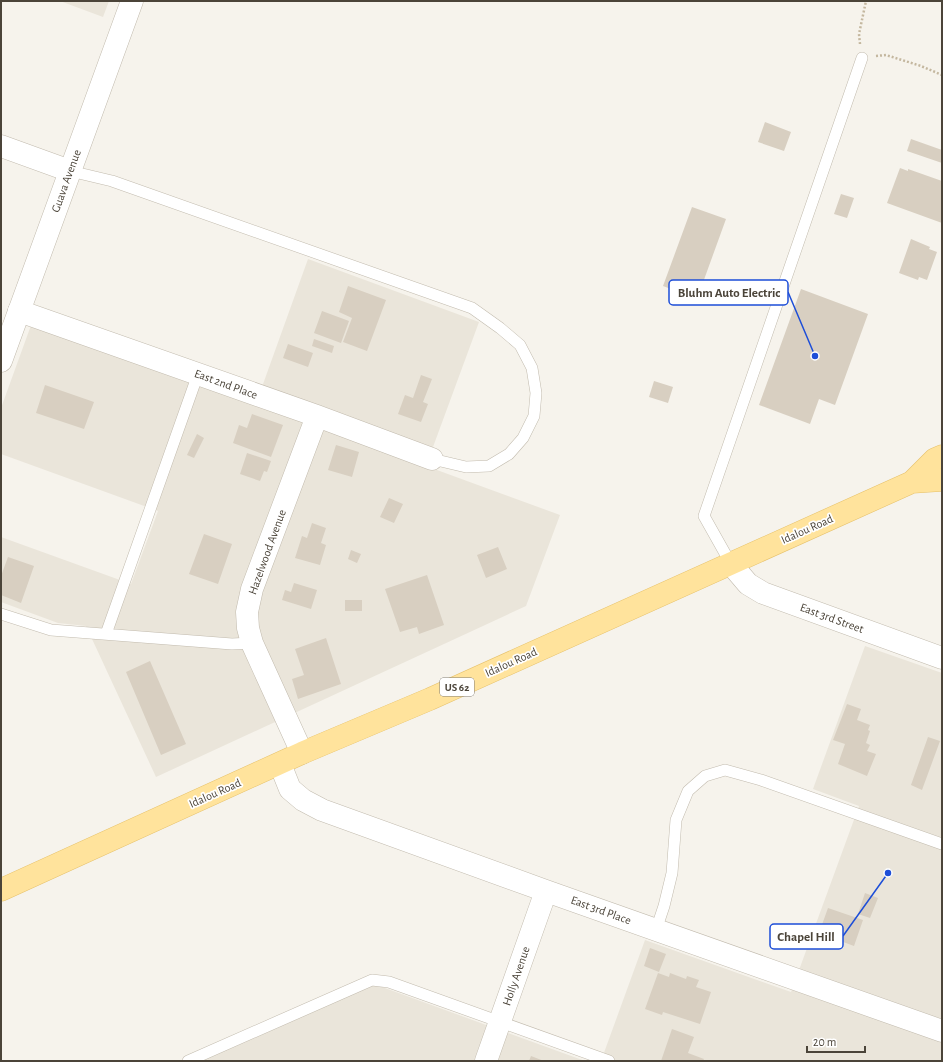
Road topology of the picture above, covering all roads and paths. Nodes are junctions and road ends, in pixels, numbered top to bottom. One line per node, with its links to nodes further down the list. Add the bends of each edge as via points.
1 (132, 1): 6 (street, Guava Avenue)
2 (866, 1): 3 (path, via 859,34)
3 (862, 58): 4 (path, via 886,55); 15 (lane, via 704,516)
4 (942, 75)
5 (1, 146): 6 (street)
6 (70, 171): 7 (street, Guava Avenue); 12 (lane, via 112,181 472,308 500,328 520,345 532,368 536,393 534,416 523,438 509,454 489,466 466,467)
7 (19, 311): 8 (street, Guava Avenue); 9 (street, East 2nd Place)
8 (1, 360)
9 (198, 374): 10 (street, East 2nd Place); 17 (lane)
10 (317, 416): 12 (street, East 2nd Place); 18 (street, Hazelwood Avenue, via 252,589 247,612)
11 (942, 456): 14 (main road, Idalou Road / US 62, via 935,459)
12 (432, 459)
13 (942, 480): 14 (main road, Idalou Road / US 62)
14 (912, 482): 15 (main road, Idalou Road / US 62)
15 (731, 564): 19 (street, East 3rd Street, via 748,584 763,593); 20 (main road, Idalou Road / US 62, via 430,699)
16 (1, 614): 17 (lane, via 51,630)
17 (106, 634): 18 (lane, via 232,644)
18 (252, 643): 20 (street, Hazelwood Avenue)
19 (942, 658)
20 (302, 753): 21 (main road, Idalou Road / US 62)
21 (280, 764): 23 (main road, Idalou Road / US 62); 24 (street, East 3rd Place, via 290,789 303,800 322,810)
22 (942, 844): 25 (lane, via 761,780 725,770 705,776 688,791 676,820 672,874)
23 (1, 890)
24 (546, 891): 25 (street, East 3rd Place); 26 (street, Holly Avenue)
25 (656, 930): 27 (street, East 3rd Place)
26 (500, 1022): 28 (lane, via 389,982 372,980); 29 (street, Holly Avenue); 30 (lane)
27 (942, 1031)
28 (188, 1061)
29 (486, 1061)
30 (609, 1061)

